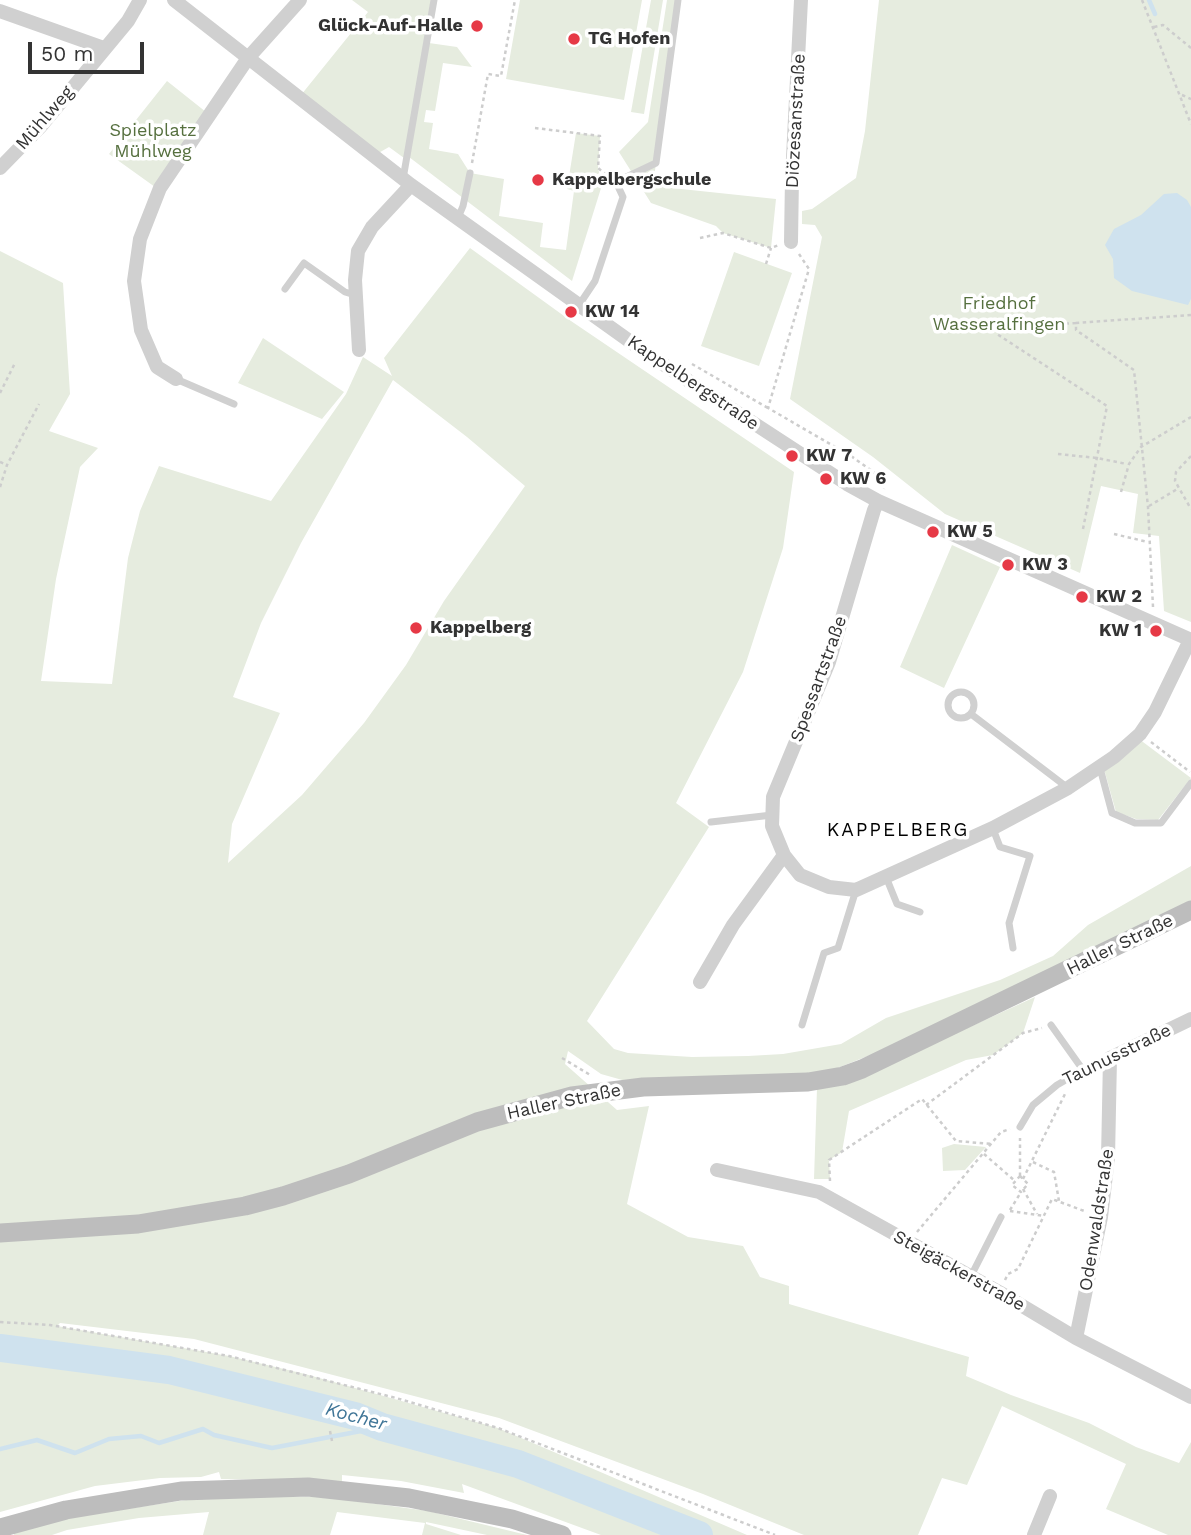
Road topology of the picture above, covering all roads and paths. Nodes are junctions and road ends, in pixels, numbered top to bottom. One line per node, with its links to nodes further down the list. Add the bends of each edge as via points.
1 (140, 0): 11 (street, Mühlweg)
2 (174, 0): 13 (street, Kappelbergstraße)
3 (300, 0): 13 (street)
4 (434, 0): 20 (lane)
5 (515, 0): 19 (path, via 501,76 488,74)
6 (678, 0): 21 (lane, via 656,163)
7 (801, 0): 24 (street, Diözesanstraße)
8 (1142, 0): 10 (path)
9 (0, 11): 11 (street)
10 (1153, 28): 12 (path, via 1163,25); 14 (path)
11 (104, 48): 18 (street, Mühlweg)
12 (1191, 48)
13 (248, 58): 20 (street, Kappelbergstraße); 33 (street, via 160,188 140,239 134,281 141,330 157,367)
14 (1181, 95): 15 (path); 16 (path)
15 (1191, 100)
16 (1191, 124)
17 (535, 128): 21 (path, via 600,136 598,168)
18 (0, 168)
19 (470, 173): 22 (lane)
20 (407, 182): 22 (street, Kappelbergstraße); 27 (street, via 358,251)
21 (616, 182): 28 (lane, via 623,197 595,281)
22 (457, 218): 28 (street, Kappelbergstraße)
23 (700, 238): 25 (path, via 723,233 771,248)
24 (791, 242): 48 (path, via 809,269 768,408 880,476 885,484)
25 (766, 264)
26 (285, 289): 27 (lane, via 304,263)
27 (356, 295): 31 (street)
28 (579, 305): 48 (street, Kappelbergstraße, via 737,414)
29 (1191, 315): 30 (path)
30 (1076, 323): 38 (path, via 1076,330 1134,370); 41 (path, via 1002,327 997,334 1107,406)
31 (359, 350)
32 (15, 363): 34 (path)
33 (176, 379): 36 (lane)
34 (0, 393)
35 (38, 404): 44 (path)
36 (234, 404)
37 (1191, 416): 38 (path)
38 (1141, 447): 43 (path); 49 (path)
39 (1058, 454): 41 (path)
40 (1191, 456): 46 (path, via 1176,472)
41 (1097, 458): 43 (path); 51 (path)
42 (0, 462): 44 (path)
43 (1129, 464): 47 (path)
44 (7, 465): 45 (path)
45 (0, 487)
46 (1179, 488): 49 (path); 50 (path)
47 (1121, 492)
48 (878, 501): 54 (street, Kappelbergstraße); 62 (street, Spessartstraße, via 829,662 773,797)
49 (1148, 507): 53 (path)
50 (1191, 509)
51 (1083, 529)
52 (1114, 534): 53 (path)
53 (1148, 542): 54 (path)
54 (1154, 624): 55 (street, Kappelbergstraße)
55 (1191, 640): 57 (street)
56 (971, 714): 61 (lane)
57 (1140, 734): 58 (street); 59 (path)
58 (1100, 767): 60 (lane, via 1112,814 1135,823 1161,824); 61 (street)
59 (1191, 772)
60 (1191, 783)
61 (1068, 788): 64 (street)
62 (772, 815): 63 (lane); 65 (street, Spessartstraße)
63 (711, 822)
64 (993, 828): 66 (street); 70 (lane, via 1000,847 1030,856 1009,923)
65 (784, 855): 67 (street, Spessartstraße, via 800,875 829,887); 71 (street, via 733,925)
66 (886, 876): 67 (street); 69 (lane, via 897,904)
67 (856, 890): 73 (lane, via 838,948 824,953)
68 (1191, 910): 79 (main road, Haller Straße, via 843,1076 787,1084)
69 (920, 912)
70 (1013, 948)
71 (700, 982)
72 (1191, 1019): 76 (street, Taunusstraße)
73 (802, 1025)
74 (1051, 1025): 77 (lane); 80 (path, via 1023,1033)
75 (562, 1058): 79 (path)
76 (1110, 1058): 77 (lane, Taunusstraße); 95 (street, Odenwaldstraße, via 1108,1158)
77 (1083, 1070): 78 (lane, Taunusstraße)
78 (1066, 1080): 81 (lane, Taunusstraße, via 1033,1105); 84 (path, via 1069,1086)
79 (618, 1089): 96 (main road, Haller Straße, via 543,1102 488,1119 339,1177 245,1206 138,1224)
80 (926, 1105): 82 (path, via 956,1141); 89 (path, via 922,1100 829,1160)
81 (1020, 1126): 82 (path, via 1001,1132); 86 (path)
82 (992, 1144): 83 (path)
83 (984, 1154): 87 (path); 97 (path)
84 (1032, 1161): 86 (path); 90 (path, via 1054,1172)
85 (717, 1170): 89 (street, Steigäckerstraße, via 819,1192)
86 (1021, 1178): 87 (path); 88 (path, via 1028,1184)
87 (1015, 1181): 88 (path, via 1012,1185)
88 (1022, 1191): 91 (path); 92 (path)
89 (831, 1199): 97 (street, Steigäckerstraße)
90 (1059, 1201): 93 (path, via 1052,1199); 95 (path)
91 (1010, 1211): 92 (path); 94 (path)
92 (1038, 1215): 93 (path)
93 (1044, 1216): 99 (path, via 1018,1269 1008,1274)
94 (1001, 1217): 98 (lane)
95 (1101, 1217): 101 (street, Odenwaldstraße)
96 (0, 1233)
97 (908, 1242): 98 (street, Steigäckerstraße)
98 (971, 1276): 99 (street, Steigäckerstraße)
99 (999, 1292): 101 (street, Steigäckerstraße)
100 (0, 1322): 108 (path, via 50,1325 229,1356 498,1427)
101 (1076, 1338): 102 (street, Steigäckerstraße)
102 (1191, 1397)
103 (330, 1431): 104 (path)
104 (332, 1441)
105 (1051, 1496): 109 (street)
106 (0, 1528): 107 (main road, via 66,1510 181,1492 308,1487 409,1498 512,1519)
107 (562, 1535)
108 (775, 1535)
109 (1034, 1535)

